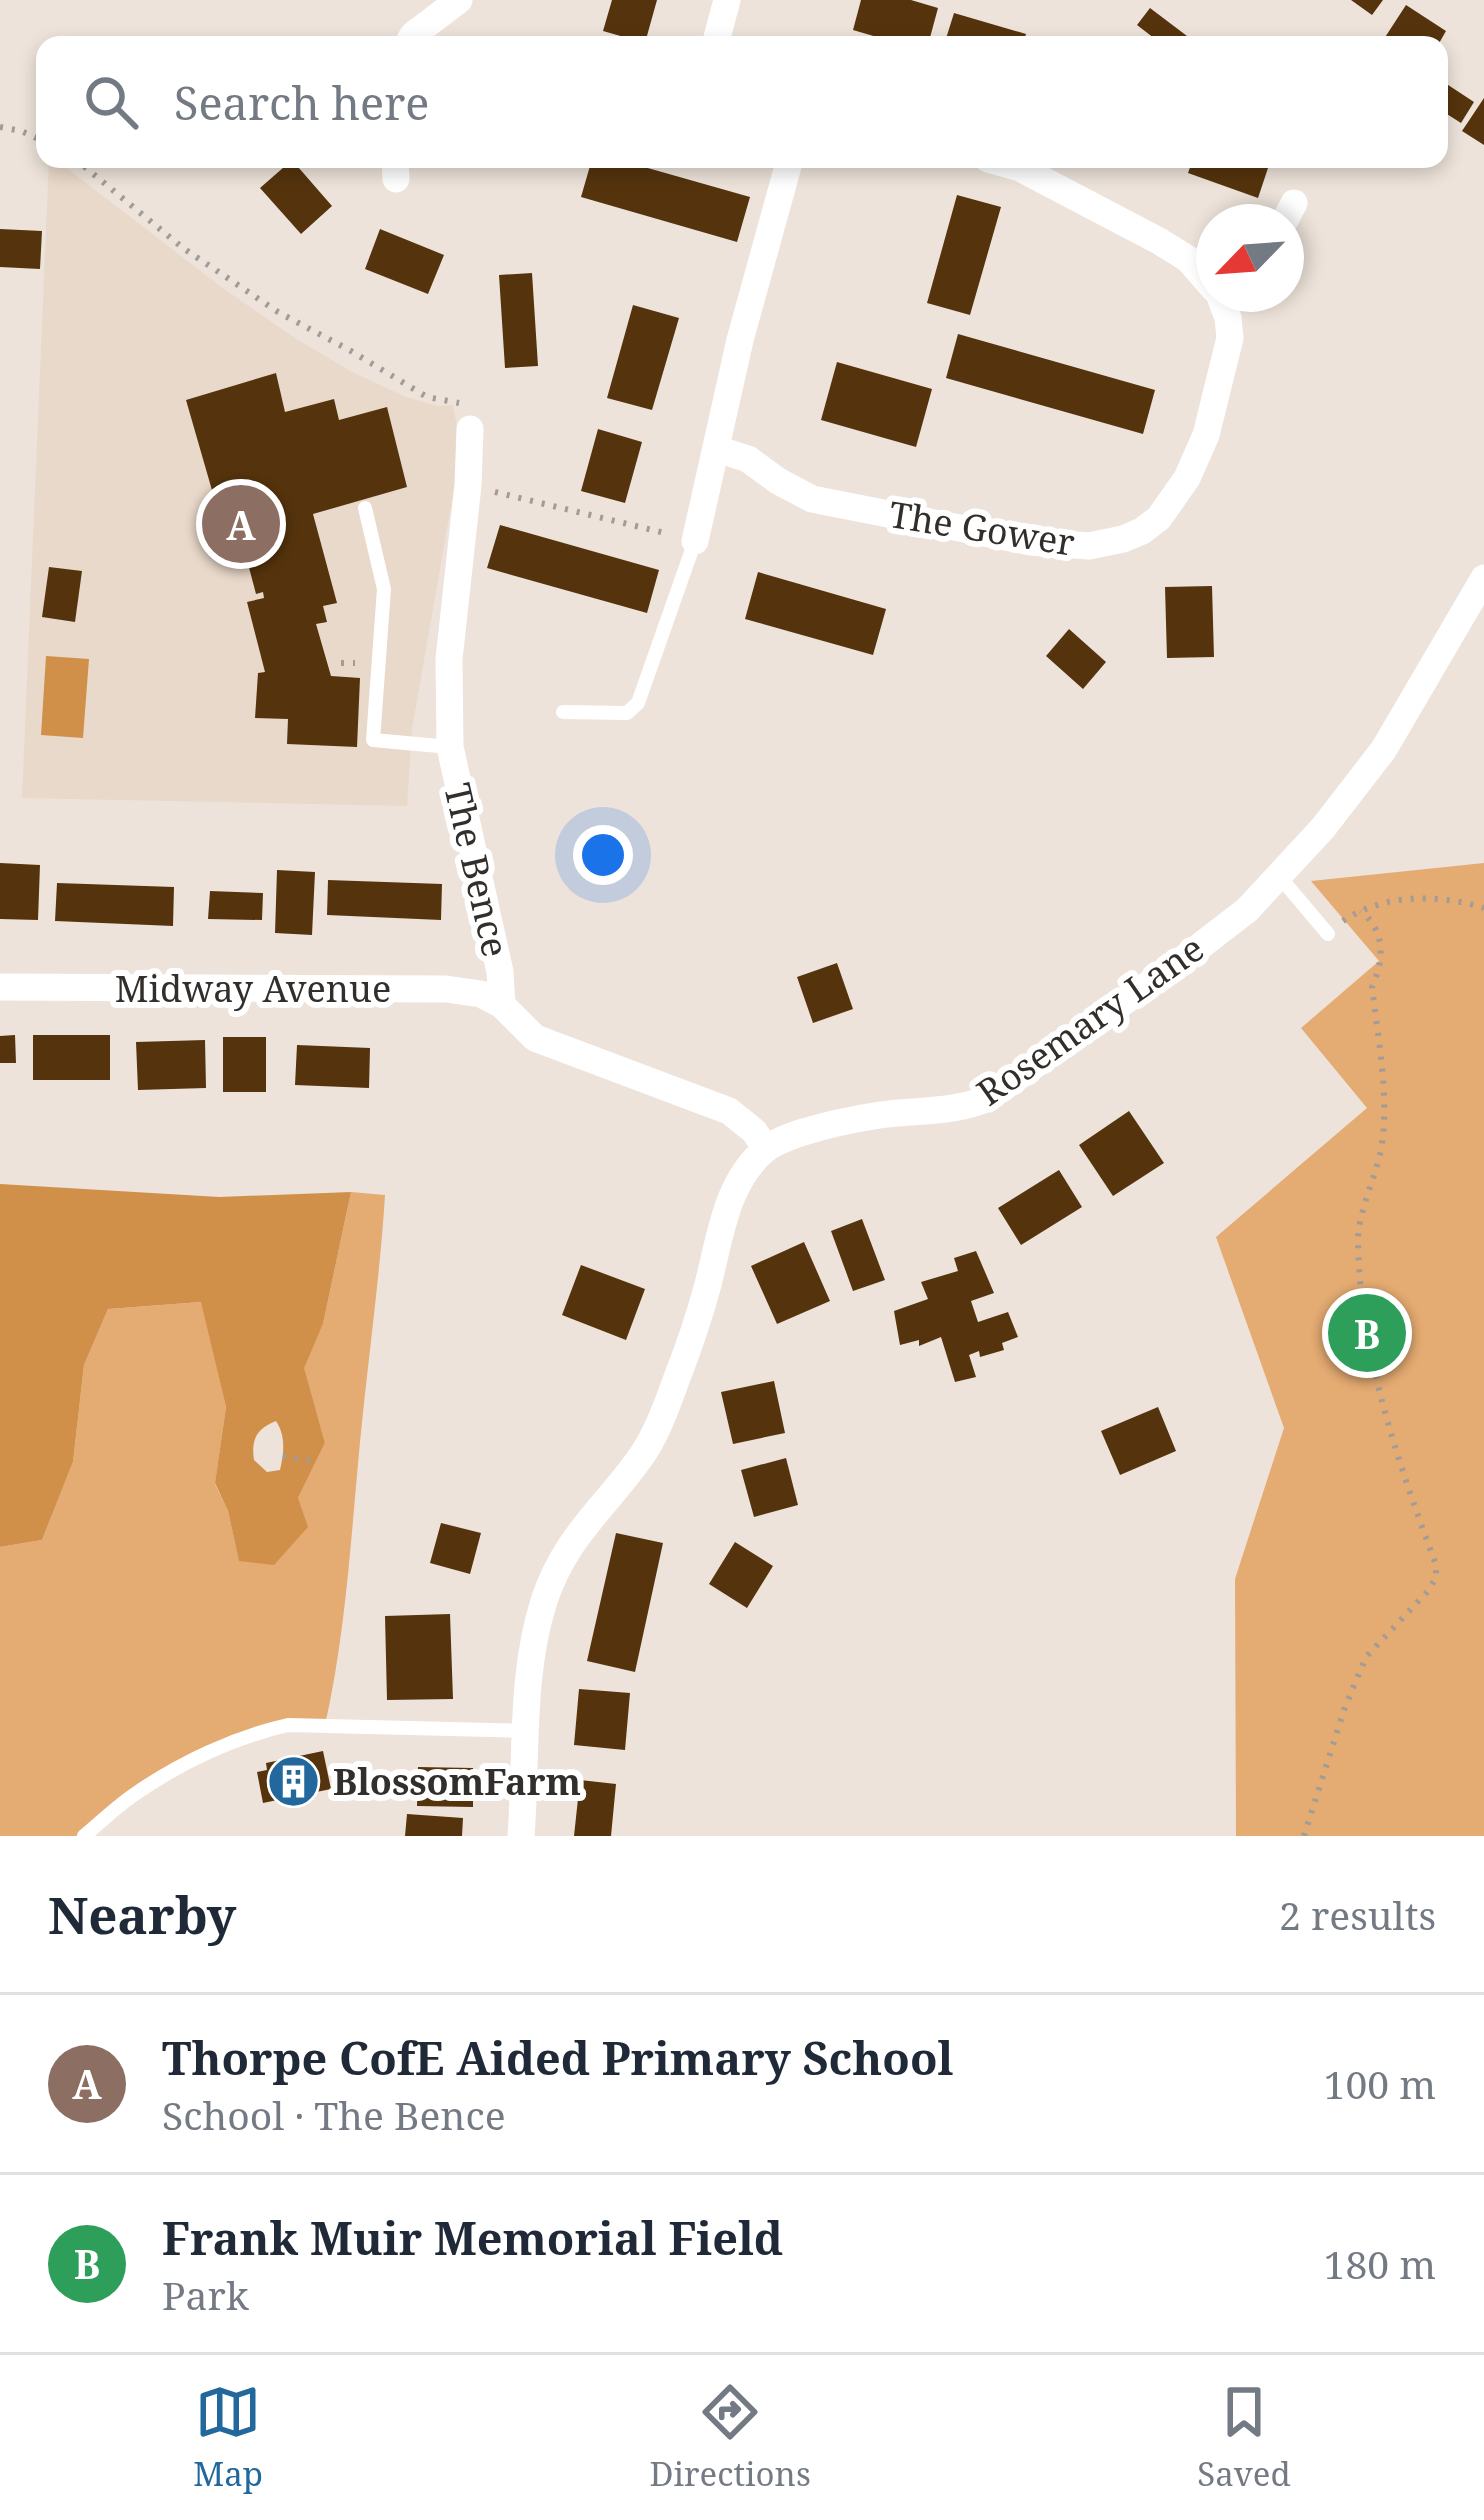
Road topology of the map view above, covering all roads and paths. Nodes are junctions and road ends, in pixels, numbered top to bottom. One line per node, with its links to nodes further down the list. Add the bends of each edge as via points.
1 (459, 0): 3 (street)
2 (728, 0): 4 (street)
3 (412, 36)
4 (718, 36)
5 (0, 127): 6 (path)
6 (36, 138)
7 (86, 168): 12 (path, via 278,312 428,397 459,403)
8 (788, 168): 13 (street)
9 (1020, 168): 10 (street, The Gower)
10 (1196, 267)
11 (1226, 312): 13 (street, The Gower, via 1230,338 1206,435 1159,518 1123,539 1030,542 812,499)
12 (470, 428): 14 (street, The Bence)
13 (717, 449): 16 (street)
14 (468, 485): 16 (path); 20 (street, The Bence, via 449,659)
15 (365, 508): 20 (lane, via 384,589 373,740)
16 (695, 541): 19 (lane, via 638,703 627,712)
17 (1484, 578): 18 (street, Rosemary Lane)
18 (1473, 621): 21 (street, Rosemary Lane, via 1384,749)
19 (563, 712)
20 (450, 747): 25 (street, The Bence)
21 (1279, 876): 23 (lane); 26 (street, Rosemary Lane, via 1247,910 988,1098 820,1127)
22 (1484, 908): 32 (path, via 1413,898 1361,911 1379,932 1372,988 1386,1104 1358,1236 1362,1299 1378,1386 1436,1578 1366,1658)
23 (1328, 934)
24 (0, 987): 25 (street, Midway Avenue, via 446,989)
25 (502, 1005): 26 (street, The Bence, via 535,1039 729,1111)
26 (766, 1149): 29 (street, via 725,1215 678,1376 644,1452 558,1564 534,1639)
27 (283, 1456): 28 (path)
28 (316, 1462)
29 (526, 1731): 30 (lane, via 288,1724 253,1732 135,1794); 31 (street)
30 (85, 1836)
31 (520, 1836)
32 (1304, 1836)

